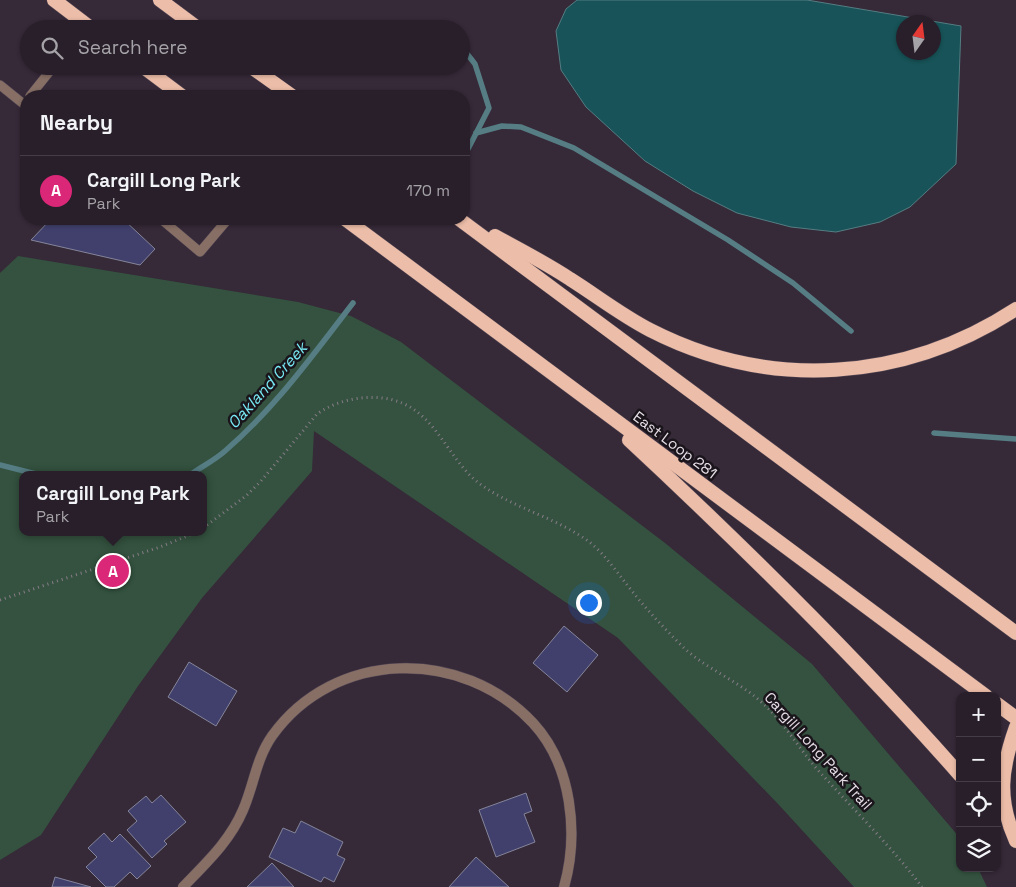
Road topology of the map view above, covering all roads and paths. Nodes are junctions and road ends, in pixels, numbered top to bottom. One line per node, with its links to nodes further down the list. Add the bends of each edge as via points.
1 (54, 0): 3 (highway)
2 (160, 0): 4 (highway)
3 (78, 20)
4 (187, 20)
5 (47, 75): 9 (lane)
6 (154, 75): 10 (highway)
7 (263, 75): 11 (highway)
8 (0, 85): 12 (lane)
9 (35, 90)
10 (174, 90)
11 (284, 90)
12 (20, 100)
13 (470, 221): 18 (highway, via 569,278 651,331 713,356 754,367 822,371 886,363 955,342)
14 (168, 225): 15 (lane, via 200,252)
15 (223, 225)
16 (354, 225): 19 (highway, East Loop 281)
17 (467, 225): 23 (highway)
18 (1016, 309)
19 (577, 392): 24 (highway, East Loop 281); 28 (highway, via 724,528)
20 (207, 525): 34 (path, Cargill Long Park Trail, via 261,481 317,414 326,408 374,398 394,400 410,407 424,418 470,476 501,498 591,543 652,616 684,648 759,700 778,719 815,768 898,855)
21 (187, 536): 22 (path)
22 (0, 600)
23 (1016, 633)
24 (981, 692)
25 (1001, 707): 26 (highway)
26 (1016, 718)
27 (1016, 727): 30 (highway, via 1004,764 1002,790 1005,813)
28 (956, 772)
29 (1000, 827): 31 (highway)
30 (1016, 841)
31 (1016, 851)
32 (183, 887): 33 (street, via 218,851 237,824 263,750 295,710 309,698 350,678 373,671 418,668 444,671 487,686 504,696 538,728 559,766 571,811 571,854)
33 (564, 887)
34 (922, 887)

